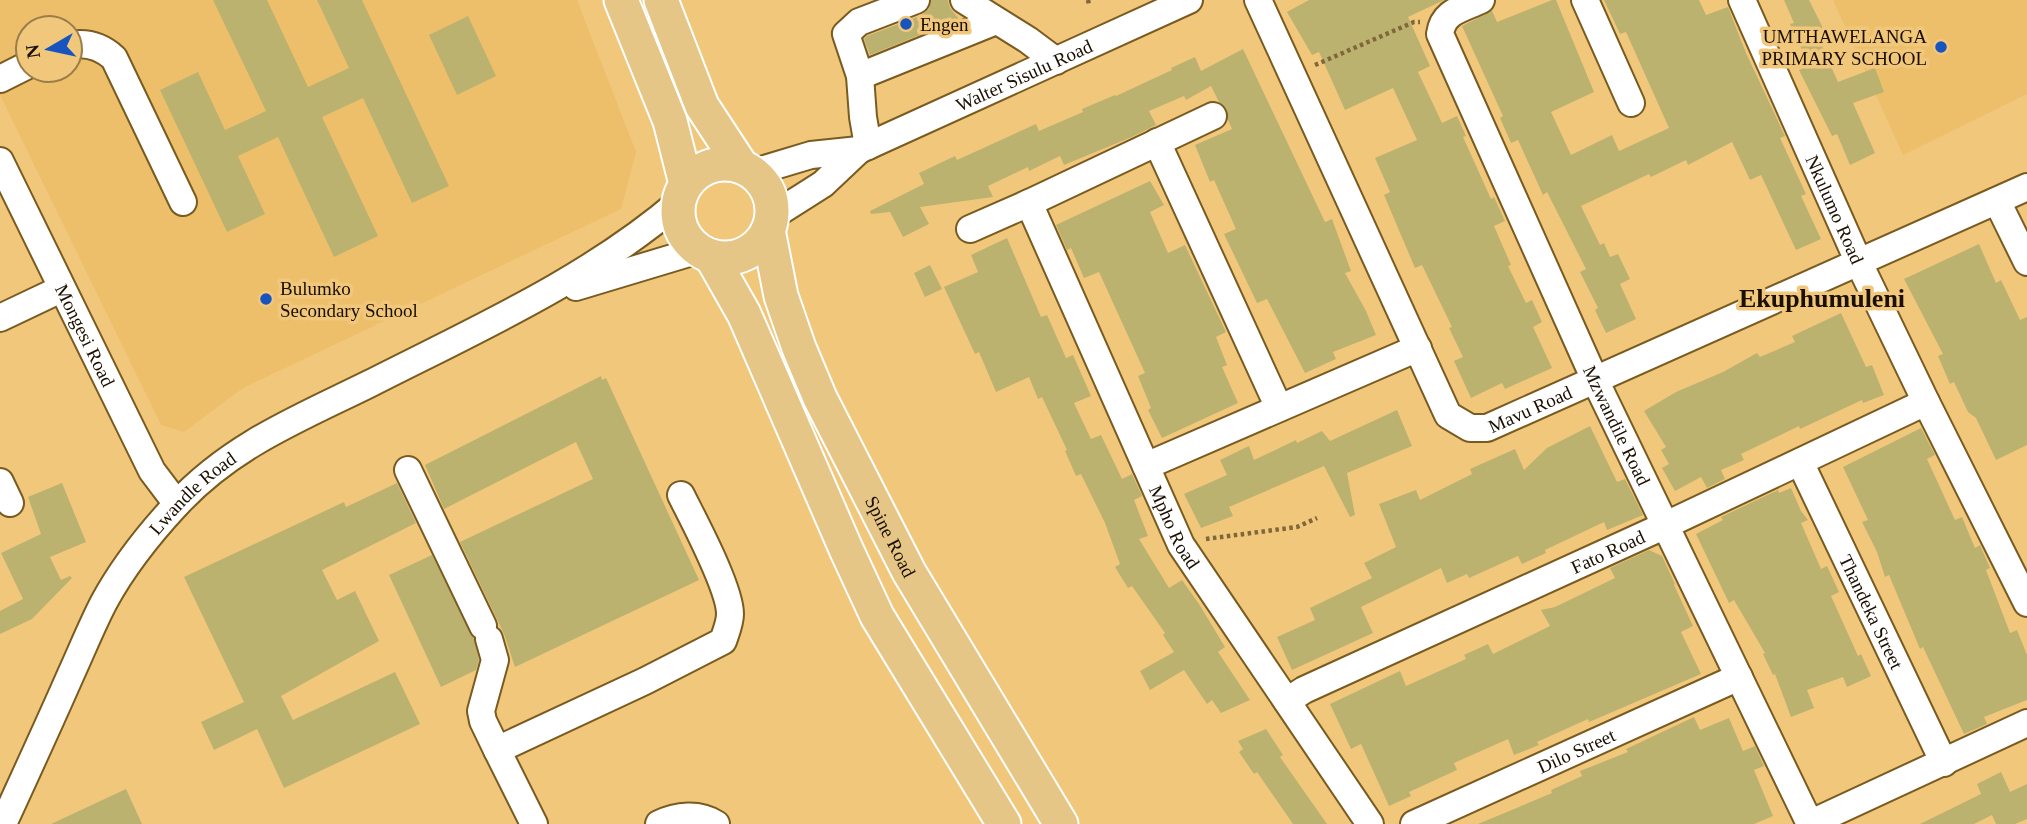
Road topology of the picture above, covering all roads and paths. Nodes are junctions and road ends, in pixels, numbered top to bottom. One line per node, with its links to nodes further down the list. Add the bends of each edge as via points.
1 (621, 0): 23 (main road, via 670,121)
2 (661, 0): 21 (main road, Spine Road, via 702,106)
3 (916, 0): 15 (street, via 848,30 847,41)
4 (964, 0): 10 (street)
5 (1189, 0): 13 (street, Walter Sisulu Road)
6 (1258, 0): 14 (street, Mavu Road)
7 (1481, 0): 11 (street)
8 (1584, 0): 16 (street)
9 (1742, 0): 31 (street, Nkulumo Road)
10 (996, 21): 13 (street); 15 (street)
11 (1442, 22): 14 (path, via 1414,22); 36 (street, Mzwandile Road, via 1440,34)
12 (84, 44): 25 (street, via 114,58)
13 (1056, 61): 19 (street, Walter Sisulu Road)
14 (1292, 74): 35 (street, Mavu Road)
15 (860, 76): 19 (street)
16 (1631, 103)
17 (1213, 116): 18 (street)
18 (1157, 142): 26 (street); 38 (street)
19 (864, 148): 21 (street, Walter Sisulu Road); 27 (street, Walter Sisulu Road)
20 (0, 162): 32 (street, Mongesi Road)
21 (746, 170): 23 (main road, via 731,164 710,166); 27 (main road, Spine Road, via 767,192)
22 (2027, 187): 24 (street, Mavu Road)
23 (682, 193): 29 (main road, via 681,229); 33 (street, Lwandle Road, via 628,244)
24 (1997, 201): 30 (street); 31 (street, Mavu Road)
25 (183, 202)
26 (1029, 203): 28 (street); 40 (street, Mpho Road)
27 (770, 223): 29 (main road, via 761,241 745,254 724,258); 58 (main road, Spine Road, via 781,296 820,398 922,596)
28 (970, 229)
29 (705, 253): 33 (street, Lwandle Road, via 620,272); 57 (main road, via 744,314 877,616)
30 (2027, 262)
31 (1859, 263): 36 (street, Mavu Road); 37 (street, Nkulumo Road)
32 (61, 289): 34 (street); 43 (street, Mongesi Road, via 152,471)
33 (525, 304): 43 (street, Lwandle Road, via 266,434 215,469)
34 (0, 318)
35 (1418, 348): 36 (street, Mavu Road, via 1448,415 1470,428 1487,428); 38 (street)
36 (1595, 380): 45 (street, Mzwandile Road)
37 (1926, 402): 39 (street, Fato Road); 47 (street, Nkulumo Road)
38 (1279, 408): 40 (street)
39 (1800, 462): 45 (street, Fato Road); 52 (street, Thandeka Street)
40 (1146, 466): 46 (street, Mpho Road)
41 (408, 470): 51 (street, via 495,660 481,711)
42 (681, 495): 51 (street, via 731,611 723,641)
43 (177, 504): 53 (street, Lwandle Road, via 104,601)
44 (1317, 518): 46 (path, via 1297,527)
45 (1666, 525): 48 (street, Mzwandile Road); 49 (street, Fato Road)
46 (1181, 545): 49 (street, Mpho Road)
47 (2027, 603)
48 (1739, 677): 60 (street, Dilo Street); 61 (street, Mzwandile Road)
49 (1287, 701): 59 (street, Mpho Road)
50 (2027, 723): 52 (street)
51 (497, 750): 54 (street)
52 (1944, 763): 61 (street)
53 (3, 824)
54 (534, 824)
55 (659, 824): 56 (street, via 701,817)
56 (716, 824)
57 (1004, 824)
58 (1061, 824)
59 (1370, 824)
60 (1415, 824)
61 (1809, 824)

